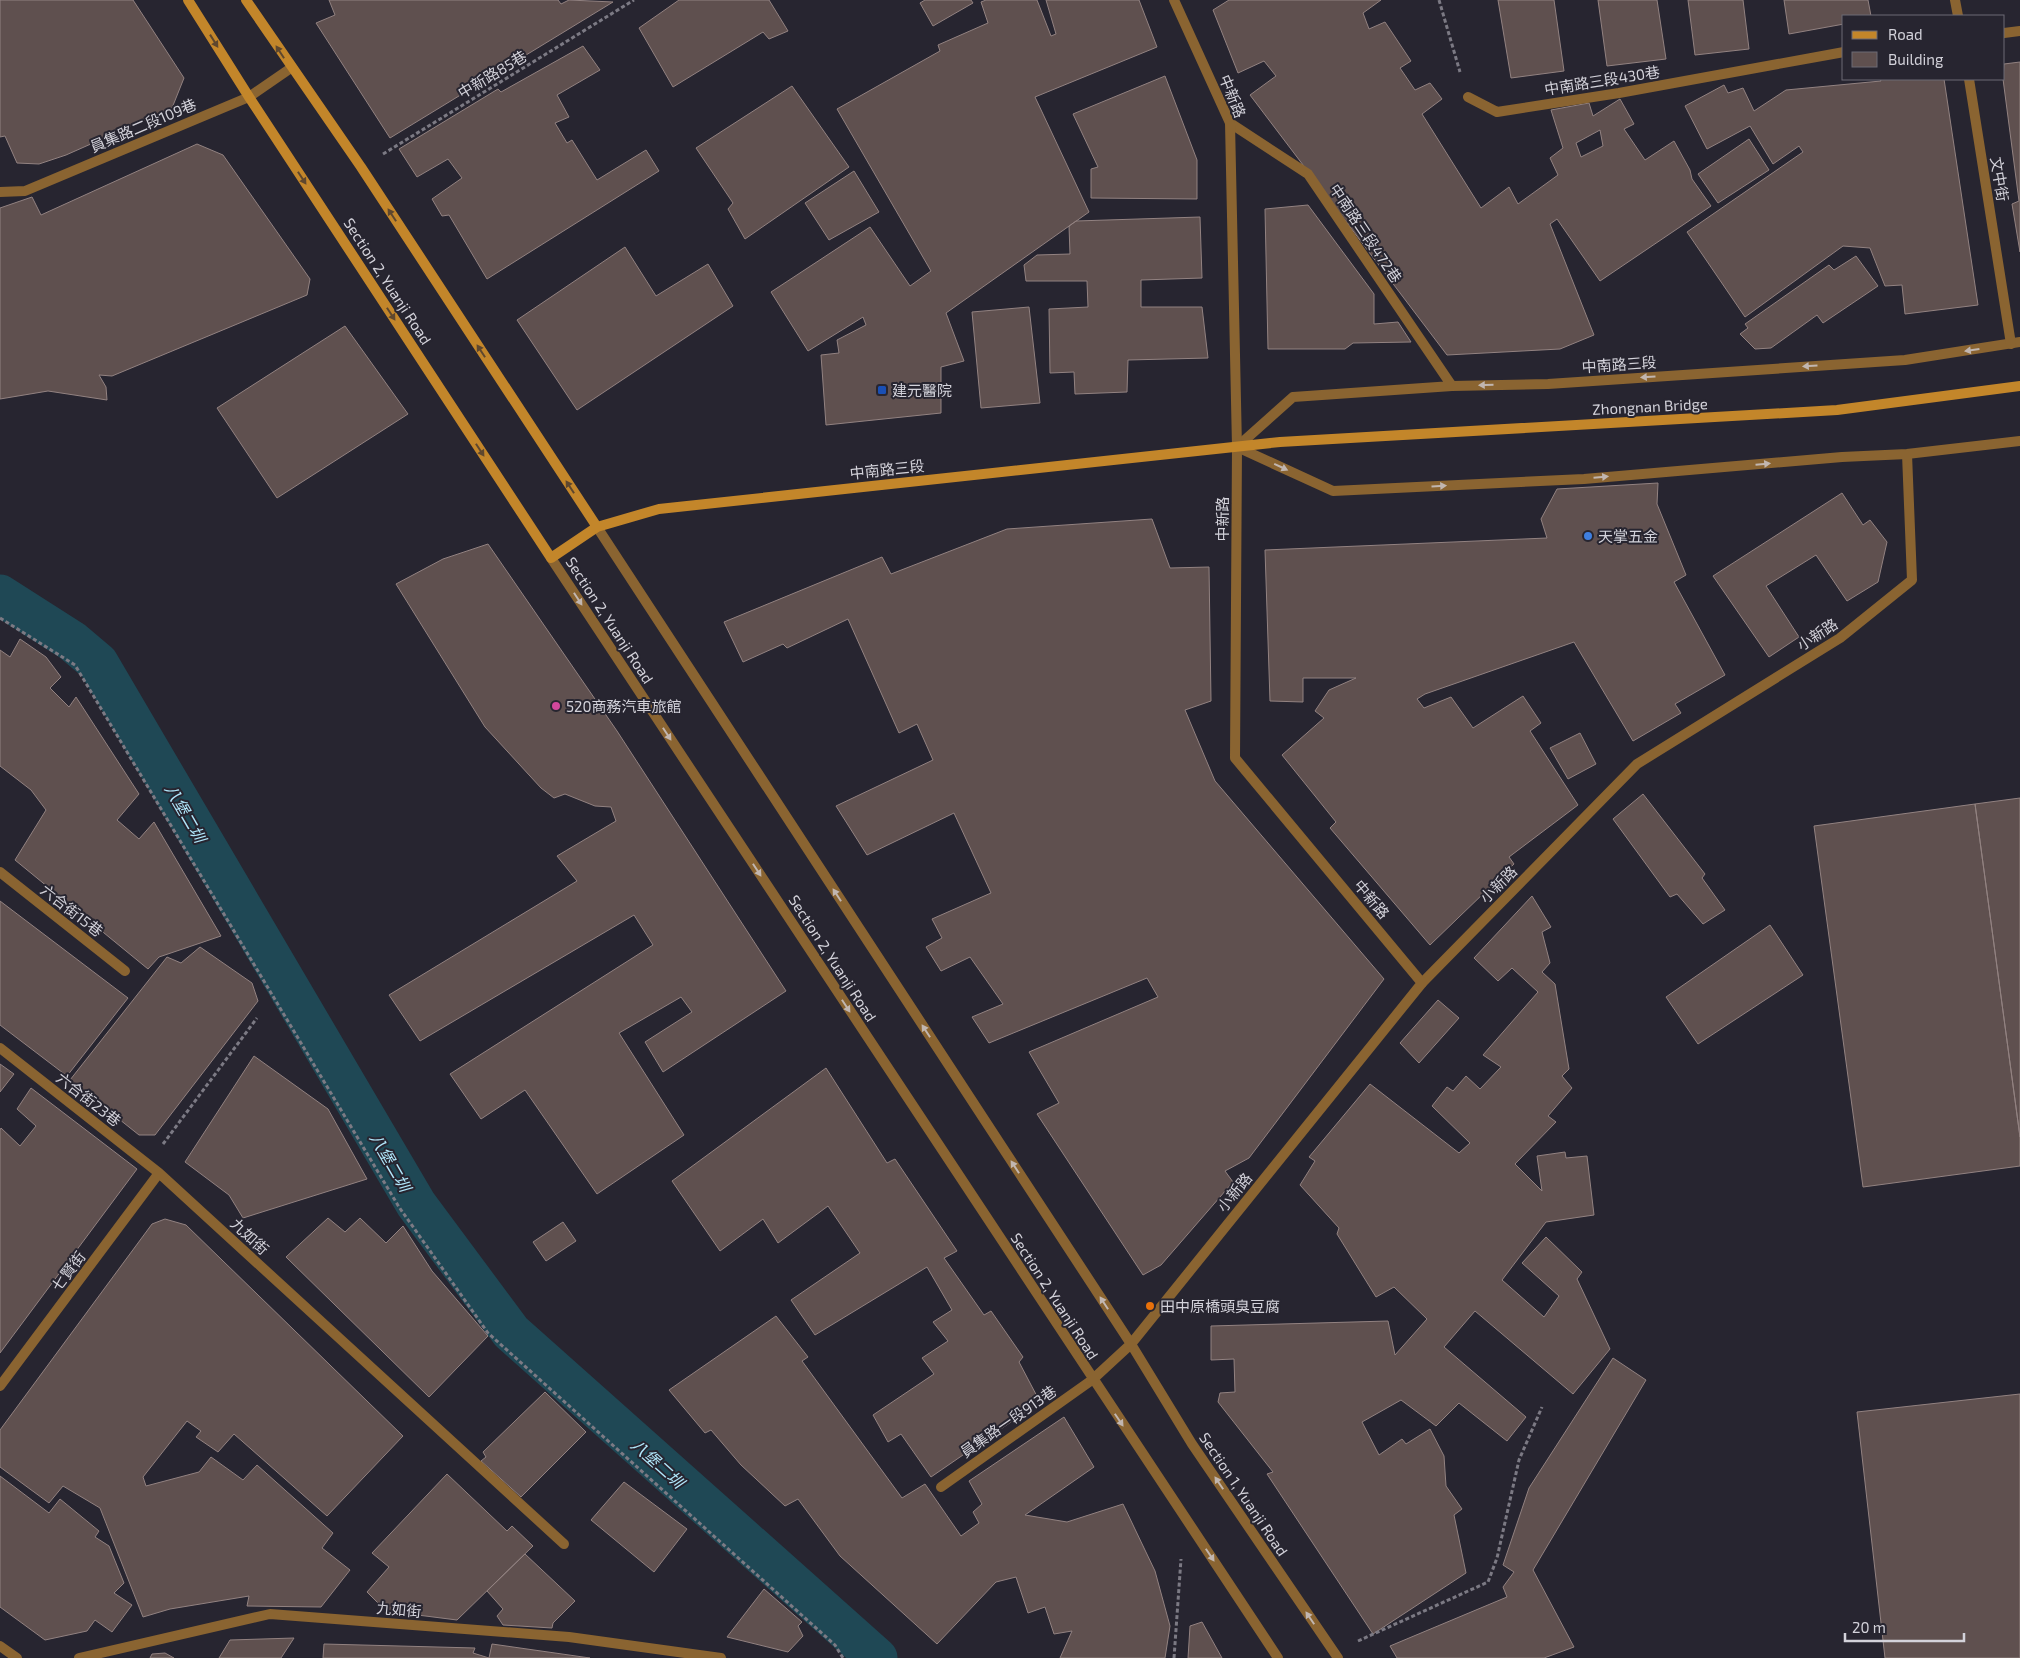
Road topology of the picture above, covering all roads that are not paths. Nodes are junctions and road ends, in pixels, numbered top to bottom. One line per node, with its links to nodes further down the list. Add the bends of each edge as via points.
1 (188, 0): 11 (main road, Section 2, Yuanji Road, one-way to 11)
2 (246, 0): 9 (main road, one-way to 2)
3 (1174, 0): 13 (street, 中新路)
4 (1955, 0): 5 (street)
5 (1958, 15)
6 (2020, 31): 7 (street)
7 (2005, 33)
8 (1842, 52): 12 (street, 中南路三段430巷, via 1496,112)
9 (291, 68): 11 (street, 員集路二段109巷); 22 (main road, one-way to 9, via 361,167)
10 (1969, 80): 15 (street, 文中街)
11 (248, 97): 14 (street, 員集路二段109巷, via 25,192); 23 (main road, Section 2, Yuanji Road, one-way to 23)
12 (1468, 97)
13 (1230, 123): 16 (street, 中南路三段472巷, via 1308,174); 20 (street, 中新路)
14 (0, 192)
15 (2015, 343): 16 (street, 中南路三段, one-way to 16, via 1905,360 1548,384)
16 (1452, 386): 20 (street, 中南路三段, via 1293,397)
17 (2020, 386): 19 (main road, Zhongnan Bridge, via 1837,410)
18 (2020, 441): 21 (street)
19 (1280, 442): 20 (main road, 中南路三段)
20 (1237, 447): 21 (street, one-way to 21, via 1333,491 1584,479); 22 (main road, 中南路三段, via 658,509); 26 (street, 中新路, via 1235,758)
21 (1907, 454): 26 (street, 小新路, via 1912,580 1840,638 1637,764)
22 (597, 527): 23 (main road, 中南路三段); 29 (street, one-way to 22)
23 (551, 558): 30 (street, Section 2, Yuanji Road, one-way to 30)
24 (0, 872): 25 (street, 六合街15巷)
25 (125, 971)
26 (1422, 983): 29 (street, 小新路)
27 (0, 1048): 28 (street, 六合街23巷)
28 (160, 1173): 31 (street, 七賢街); 33 (street, 九如街)
29 (1130, 1344): 30 (street, 小新路); 35 (street, Section 1, Yuanji Road, one-way to 29, via 1192,1444)
30 (1092, 1380): 32 (street, 員集路一段913巷); 39 (street, one-way to 39)
31 (0, 1386)
32 (942, 1487)
33 (564, 1544)
34 (0, 1646): 36 (street)
35 (1336, 1655)
36 (17, 1658)
37 (79, 1658): 38 (street, 九如街, via 270,1614 569,1637)
38 (721, 1658)
39 (1278, 1658)

